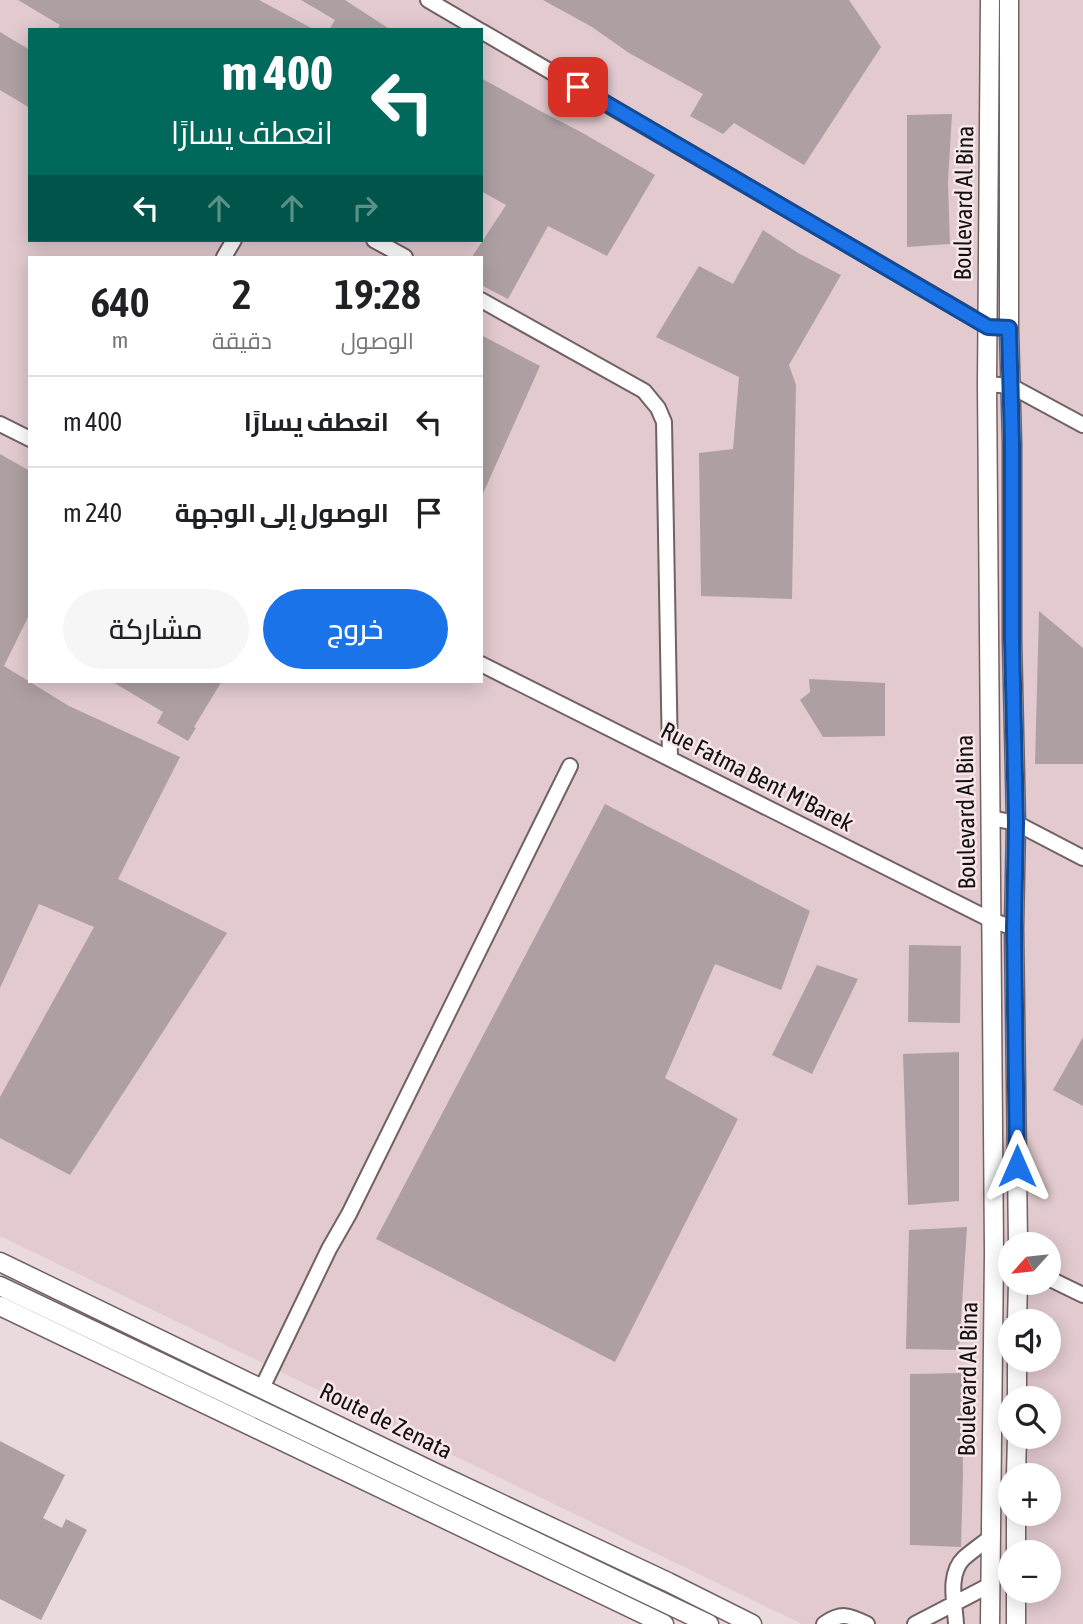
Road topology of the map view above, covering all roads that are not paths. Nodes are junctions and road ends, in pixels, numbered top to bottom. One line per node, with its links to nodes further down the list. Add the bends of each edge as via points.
1 (428, 0): 4 (lane)
2 (990, 0): 9 (main road, Boulevard Al Bina)
3 (1009, 0): 10 (main road, Boulevard Al Bina)
4 (474, 28)
5 (483, 33): 9 (lane)
6 (378, 242): 7 (lane)
7 (403, 256)
8 (483, 301): 17 (lane, via 643,391 664,422)
9 (988, 327): 10 (lane); 11 (main road, Boulevard Al Bina)
10 (1009, 328): 12 (main road, Boulevard Al Bina)
11 (987, 384): 12 (lane); 19 (main road, Boulevard Al Bina)
12 (1011, 386): 14 (lane); 20 (main road, Boulevard Al Bina)
13 (0, 424): 15 (lane)
14 (1083, 425)
15 (28, 438)
16 (483, 665): 17 (lane, Rue Fatma Bent M'Barek)
17 (670, 758): 22 (lane, Rue Fatma Bent M'Barek)
18 (570, 766): 33 (lane)
19 (990, 818): 20 (lane); 22 (main road, Boulevard Al Bina)
20 (1016, 823): 21 (lane); 23 (main road, Boulevard Al Bina)
21 (1083, 858)
22 (991, 920): 23 (lane, Rue Fatma Bent M'Barek); 24 (main road, Boulevard Al Bina)
23 (1014, 928): 25 (main road, Boulevard Al Bina)
24 (1001, 1232)
25 (1018, 1232)
26 (0, 1262): 33 (main road, Route de Zenata)
27 (0, 1272): 41 (main road, Route de Zenata)
28 (1061, 1284): 30 (lane)
29 (0, 1286): 40 (main road, Route de Zenata)
30 (1083, 1294)
31 (1000, 1295): 34 (main road, Boulevard Al Bina)
32 (0, 1306): 39 (main road)
33 (262, 1388): 42 (main road, Route de Zenata)
34 (991, 1537): 35 (main road, Boulevard Al Bina); 38 (lane, via 958,1565)
35 (990, 1585): 38 (lane); 47 (main road, Boulevard Al Bina)
36 (1016, 1603): 48 (main road)
37 (1019, 1603): 49 (main road)
38 (955, 1605): 45 (lane); 46 (lane)
39 (664, 1624)
40 (709, 1624)
41 (733, 1624)
42 (752, 1624)
43 (824, 1624): 44 (lane, via 835,1617 851,1616)
44 (867, 1624)
45 (915, 1624)
46 (956, 1624)
47 (990, 1624)
48 (1016, 1624)
49 (1026, 1624)

